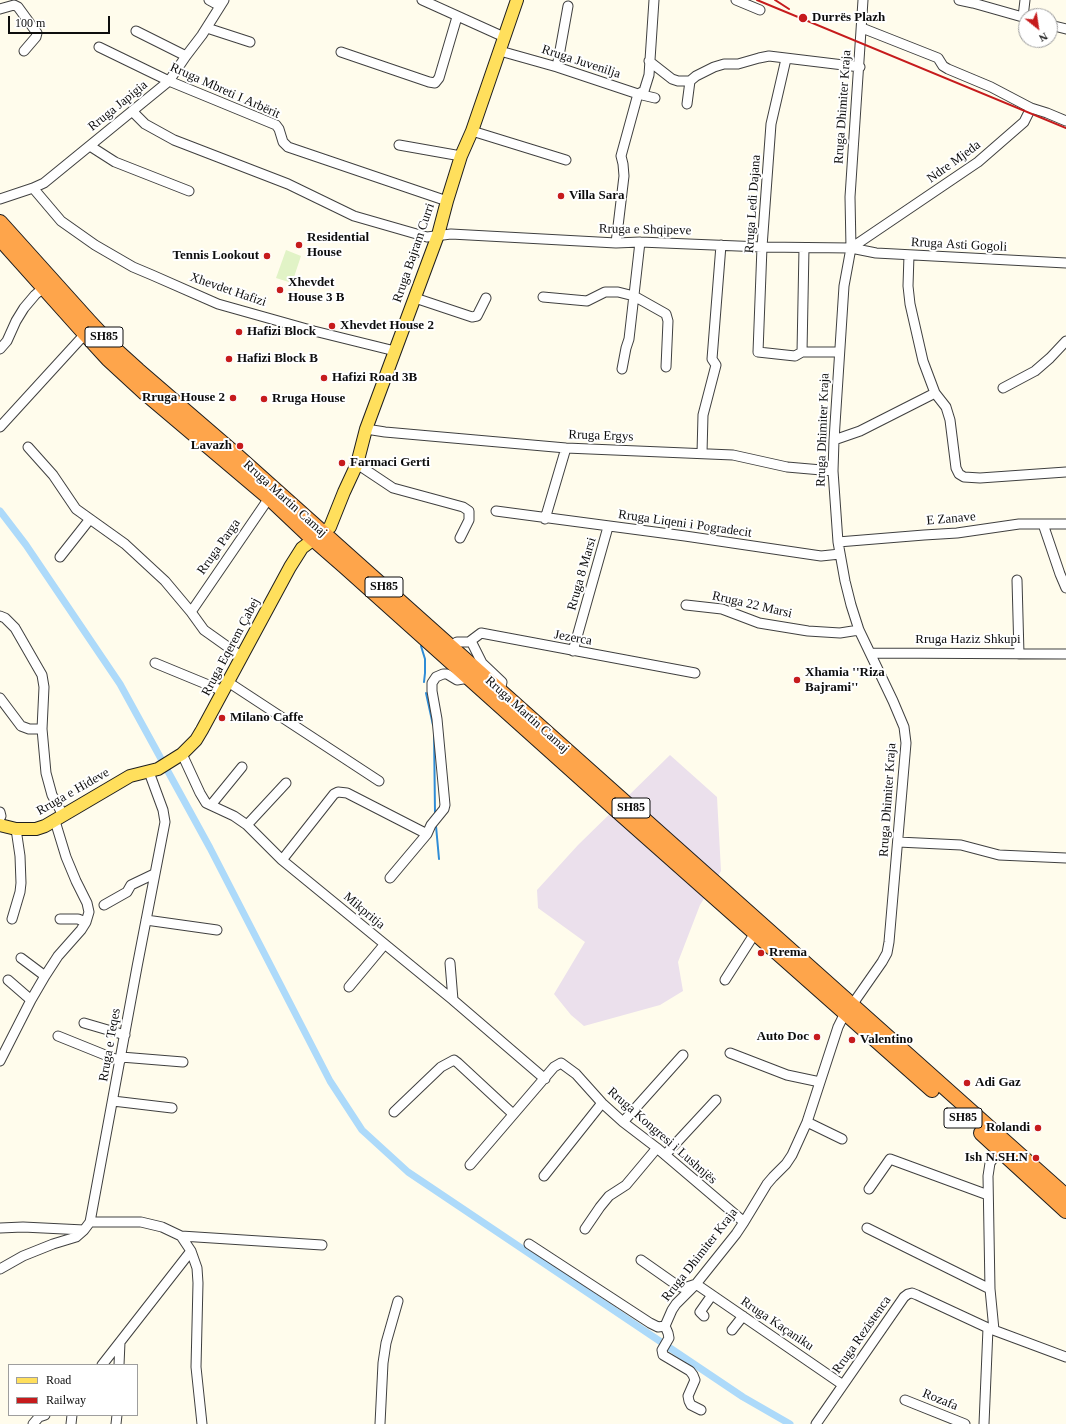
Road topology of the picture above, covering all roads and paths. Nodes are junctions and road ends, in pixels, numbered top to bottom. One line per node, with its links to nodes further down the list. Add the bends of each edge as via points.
1 (208, 0): 8 (street)
2 (422, 0): 13 (street)
3 (517, 0): 17 (main road, Rruga Bajram Curri)
4 (654, 0): 25 (street)
5 (736, 0): 11 (street)
6 (863, 0): 15 (street, Rruga Dhimiter Kraja)
7 (959, 0): 12 (street)
8 (222, 3): 14 (street, Rruga Japigia)
9 (568, 6): 26 (street)
10 (0, 10): 20 (street, via 18,6 37,33)
11 (760, 10)
12 (1018, 15)
13 (457, 17): 17 (street); 22 (street, via 439,78 435,83)
14 (207, 28): 18 (street); 23 (street, Rruga Japigia)
15 (862, 28): 27 (street, Rruga Dhimiter Kraja); 33 (street, via 938,58 948,69)
16 (136, 30): 23 (street)
17 (504, 37): 21 (main road, Rruga Bajram Curri)
18 (250, 42)
19 (99, 47): 28 (street, Rruga Mbreti I Arbërit)
20 (24, 51)
21 (500, 51): 26 (street, Rruga Juvenilja); 36 (main road, Rruga Bajram Curri)
22 (341, 52)
23 (186, 56): 28 (street, Rruga Japigia)
24 (786, 59): 27 (street); 29 (street, via 769,56 738,64 724,64); 51 (street, Rruga Ledi Dajana, via 771,124)
25 (649, 61): 29 (street, via 672,79); 30 (street, via 649,75 644,91)
26 (557, 67): 30 (street, Rruga Juvenilja)
27 (860, 67): 53 (street, Rruga Dhimiter Kraja, via 850,197)
28 (169, 81): 34 (street, Rruga Japigia); 44 (street, Rruga Mbreti I Arbërit, via 276,125 288,147)
29 (690, 81): 32 (street)
30 (638, 94): 31 (street, Rruga Juvenilja); 49 (street, via 621,156 624,176)
31 (655, 98)
32 (687, 104)
33 (1031, 108): 35 (street); 53 (street, Ndre Mjeda, via 1024,122 978,162)
34 (132, 111): 38 (street, Rruga Japigia); 46 (street, Rruga e Shqipeve, via 145,124 174,140 288,184 354,216 427,237)
35 (1066, 121)
36 (472, 131): 39 (main road, Rruga Bajram Curri); 40 (street)
37 (399, 145): 39 (street)
38 (90, 146): 41 (street, Rruga Japigia, via 44,183); 42 (street, via 115,162)
39 (461, 156): 44 (main road, Rruga Bajram Curri)
40 (566, 160)
41 (33, 188): 43 (street, Rruga Japigia); 64 (street, Xhevdet Hafizi, via 61,221 133,267 218,304 314,332)
42 (189, 192)
43 (0, 199)
44 (446, 201): 46 (main road, Rruga Bajram Curri)
45 (0, 222): 87 (highway, Rruga Martin Camaj / SH85, via 117,351 232,451)
46 (438, 235): 49 (street, Rruga e Shqipeve); 59 (main road, Rruga Bajram Curri)
47 (0, 238): 56 (highway, Rruga Martin Camaj / SH85)
48 (640, 242): 49 (street, Rruga e Shqipeve); 50 (street, Rruga e Shqipeve); 57 (street)
49 (616, 243)
50 (721, 245): 51 (street, Rruga e Shqipeve); 76 (street, via 712,359 716,365 703,415)
51 (762, 247): 52 (street, Rruga e Shqipeve); 65 (street, Rruga Ledi Dajana, via 758,352 795,356)
52 (804, 248): 53 (street, Rruga e Shqipeve); 65 (street)
53 (851, 248): 54 (street, Rruga Asti Gogoli); 66 (street, Rruga Dhimiter Kraja, via 844,286)
54 (909, 255): 55 (street, Rruga Asti Gogoli); 70 (street, via 910,304 923,361)
55 (1066, 263)
56 (44, 287): 61 (highway, Rruga Martin Camaj / SH85); 63 (street, via 24,308)
57 (634, 296): 58 (street, via 605,292 587,301); 67 (street, via 666,314); 68 (street, via 629,339)
58 (543, 297)
59 (415, 298): 60 (street, via 472,317 477,316); 64 (main road, Rruga Bajram Curri)
60 (486, 298)
61 (85, 334): 71 (street); 80 (highway, Rruga Martin Camaj / SH85, via 146,394)
62 (1066, 341): 69 (street, via 1035,371)
63 (0, 349)
64 (395, 351): 72 (main road, Rruga Bajram Curri)
65 (802, 352): 66 (street)
66 (839, 352): 73 (street, Rruga Dhimiter Kraja)
67 (666, 367)
68 (622, 369)
69 (1003, 388)
70 (935, 392): 73 (street, via 860,431); 79 (street, via 946,407 950,420 959,474 964,477 980,478)
71 (0, 427)
72 (366, 429): 75 (street, Rruga Ergys); 77 (main road, Rruga Bajram Curri)
73 (834, 440): 78 (street, Rruga Dhimiter Kraja)
74 (28, 447): 82 (street, via 53,475 76,509)
75 (566, 448): 76 (street, Rruga Ergys); 83 (street)
76 (702, 453): 78 (street, Rruga Ergys, via 733,455 787,467)
77 (357, 464): 87 (main road, Rruga Bajram Curri, via 332,524); 88 (street, via 393,488 463,507 469,511 469,520)
78 (833, 471): 89 (street, Rruga Dhimiter Kraja)
79 (1066, 472)
80 (269, 498): 87 (highway, Rruga Martin Camaj / SH85); 95 (street, Rruga Parga)
81 (496, 512): 83 (street, Rruga Liqeni i Pogradecit)
82 (90, 519): 91 (street); 95 (street, via 125,544 165,582)
83 (544, 519): 86 (street, Rruga Liqeni i Pogradecit)
84 (1043, 524): 85 (street, E Zanave); 89 (street, E Zanave, via 1019,524 958,533); 93 (street)
85 (1066, 524)
86 (608, 527): 90 (street, Rruga Liqeni i Pogradecit, via 821,556); 100 (street, Rruga 8 Marsi)
87 (318, 536): 99 (highway, Rruga Martin Camaj / SH85); 104 (main road, Rruga Eqerem Çabej, via 302,548 290,567); 107 (highway, Rruga Martin Camaj / SH85)
88 (460, 538)
89 (838, 542): 90 (street, Rruga Dhimiter Kraja)
90 (840, 554): 97 (street, Rruga Dhimiter Kraja)
91 (60, 557)
92 (1017, 580): 102 (street)
93 (1066, 588)
94 (686, 605): 97 (street, Rruga 22 Marsi, via 722,609 759,623 808,631 840,633)
95 (191, 612): 104 (street, via 204,630)
96 (0, 616): 111 (street, via 15,628 42,675)
97 (859, 630): 101 (street, Rruga Dhimiter Kraja)
98 (471, 641): 99 (street, Jezerca, via 457,642); 100 (street, Jezerca, via 482,633); 109 (street, via 482,663 502,682)
99 (450, 646): 109 (highway, Rruga Martin Camaj / SH85)
100 (574, 651): 106 (street, Jezerca)
101 (870, 653): 102 (street, Rruga Haziz Shkupi); 125 (street, Rruga Dhimiter Kraja, via 904,727 906,743)
102 (1019, 654): 103 (street, Rruga Haziz Shkupi)
103 (1066, 654)
104 (242, 657): 108 (main road, Rruga Eqerem Çabej)
105 (155, 663): 108 (street)
106 (695, 673)
107 (469, 678): 124 (street, via 457,680 447,674 439,674 432,682 445,805); 136 (highway, Rruga Martin Camaj / SH85)
108 (226, 686): 112 (main road, Rruga Eqerem Çabej, via 196,740); 115 (street)
109 (500, 691): 146 (highway, Rruga Martin Camaj / SH85)
110 (0, 698): 111 (street, via 22,726)
111 (42, 729): 120 (street, via 48,785)
112 (178, 757): 114 (main road, Rruga Eqerem Çabej); 117 (street, Mikpritja, via 202,799)
113 (242, 767): 117 (street)
114 (154, 771): 120 (main road, Rruga e Hideve, via 130,776); 128 (street, Rruga e Teqes, via 165,822)
115 (379, 781)
116 (286, 783): 122 (street)
117 (211, 805): 122 (street, Mikpritja)
118 (0, 812): 119 (street)
119 (0, 818)
120 (59, 818): 123 (main road, Rruga e Hideve, via 36,829); 134 (street, via 71,869 87,903 89,912)
121 (0, 825): 123 (main road, Rruga e Hideve)
122 (247, 825): 127 (street, Mikpritja)
123 (16, 829): 131 (street, via 21,884)
124 (427, 834): 127 (street, via 347,793 338,792); 129 (street)
125 (898, 842): 126 (street, via 961,845 998,855); 146 (street, Rruga Dhimiter Kraja, via 887,953)
126 (1066, 858)
127 (282, 860): 137 (street, Mikpritja)
128 (154, 874): 130 (street, via 131,885 126,892); 133 (street, Rruga e Teqes)
129 (390, 878)
130 (104, 905)
131 (12, 919)
132 (60, 919): 134 (street, via 78,919)
133 (146, 920): 135 (street); 148 (street, Rruga e Teqes)
134 (86, 922): 140 (street)
135 (217, 930)
136 (754, 933): 142 (street); 146 (highway, Rruga Martin Camaj / SH85)
137 (384, 944): 143 (street); 145 (street, Mikpritja)
138 (21, 958): 140 (street)
139 (450, 963): 145 (street)
140 (44, 976): 144 (street)
141 (8, 980): 144 (street)
142 (725, 980)
143 (348, 987)
144 (31, 1000): 151 (street)
145 (452, 1000): 155 (street, Mikpritja)
146 (848, 1009): 156 (street, Rruga Dhimiter Kraja, via 838,1027); 167 (highway, Rruga Martin Camaj / SH85); 173 (highway, Rruga Martin Camaj / SH85)
147 (84, 1023): 148 (street)
148 (124, 1035): 153 (street, Rruga e Teqes)
149 (58, 1036): 153 (street)
150 (730, 1053): 156 (street, via 787,1075)
151 (1, 1055)
152 (683, 1055): 163 (street)
153 (121, 1059): 154 (street); 158 (street, Rruga e Teqes)
154 (183, 1062)
155 (545, 1079): 159 (street, Rruga Kongresi i Lushnjës, via 557,1064 564,1064); 162 (street, Rruga Kongresi i Lushnjës)
156 (820, 1082): 164 (street, Rruga Dhimiter Kraja)
157 (716, 1100): 168 (street)
158 (113, 1101): 160 (street); 175 (street, Rruga e Teqes)
159 (602, 1103): 163 (street, Rruga Kongresi i Lushnjës); 170 (street)
160 (172, 1108)
161 (394, 1112): 162 (street, via 441,1067 454,1060)
162 (513, 1114): 169 (street, Rruga Kongresi i Lushnjës)
163 (623, 1122): 166 (street, Rruga Kongresi i Lushnjës)
164 (807, 1122): 165 (street); 176 (street, Rruga Dhimiter Kraja, via 792,1155 767,1184)
165 (842, 1139)
166 (657, 1148): 168 (street, Rruga Kongresi i Lushnjës); 178 (street, via 626,1185 609,1196)
167 (999, 1150): 172 (street, via 990,1162); 174 (highway, Rruga Martin Camaj / SH85)
168 (666, 1155): 176 (street, Rruga Kongresi i Lushnjës)
169 (470, 1165)
170 (544, 1176)
171 (869, 1189): 172 (street, via 890,1159)
172 (988, 1195): 188 (street)
173 (1066, 1196)
174 (1066, 1211)
175 (90, 1222): 180 (street, Rruga e Teqes); 181 (street, via 141,1222 162,1227)
176 (744, 1222): 187 (street, Rruga Dhimiter Kraja)
177 (0, 1228): 180 (street)
178 (585, 1228)
179 (867, 1228): 188 (street)
180 (84, 1230): 186 (street, Rruga e Teqes, via 76,1237 23,1256)
181 (181, 1236): 183 (street); 184 (street)
182 (529, 1244): 193 (street, via 650,1323 658,1327)
183 (322, 1245)
184 (191, 1251): 196 (street); 205 (street, via 197,1268 198,1283 196,1367)
185 (641, 1260): 187 (street, via 678,1286 684,1288)
186 (0, 1269)
187 (696, 1284): 189 (street, Rruga Kaçaniku); 193 (street, Rruga Dhimiter Kraja, via 672,1310)
188 (990, 1289): 194 (street)
189 (712, 1295): 191 (street, via 700,1312); 192 (street, Rruga Kaçaniku)
190 (398, 1301): 206 (street, via 383,1363)
191 (704, 1316)
192 (743, 1316): 195 (street); 200 (street, Rruga Kaçaniku)
193 (665, 1326): 202 (street, via 668,1338 662,1350 663,1355 693,1375 695,1380 688,1396 691,1404)
194 (991, 1329): 197 (street, Rruga Rezistenca); 200 (street, Rruga Rezistenca, via 917,1295 908,1294); 209 (street)
195 (732, 1330)
196 (120, 1342): 198 (street); 199 (street)
197 (1066, 1357)
198 (103, 1364)
199 (119, 1364)
200 (843, 1385): 207 (street, Rruga Rezistenca)
201 (905, 1400): 208 (street, Rozafa)
202 (700, 1410)
203 (43, 1416): 204 (street)
204 (33, 1424)
205 (202, 1424)
206 (380, 1424)
207 (816, 1424)
208 (965, 1424)
209 (984, 1424)

